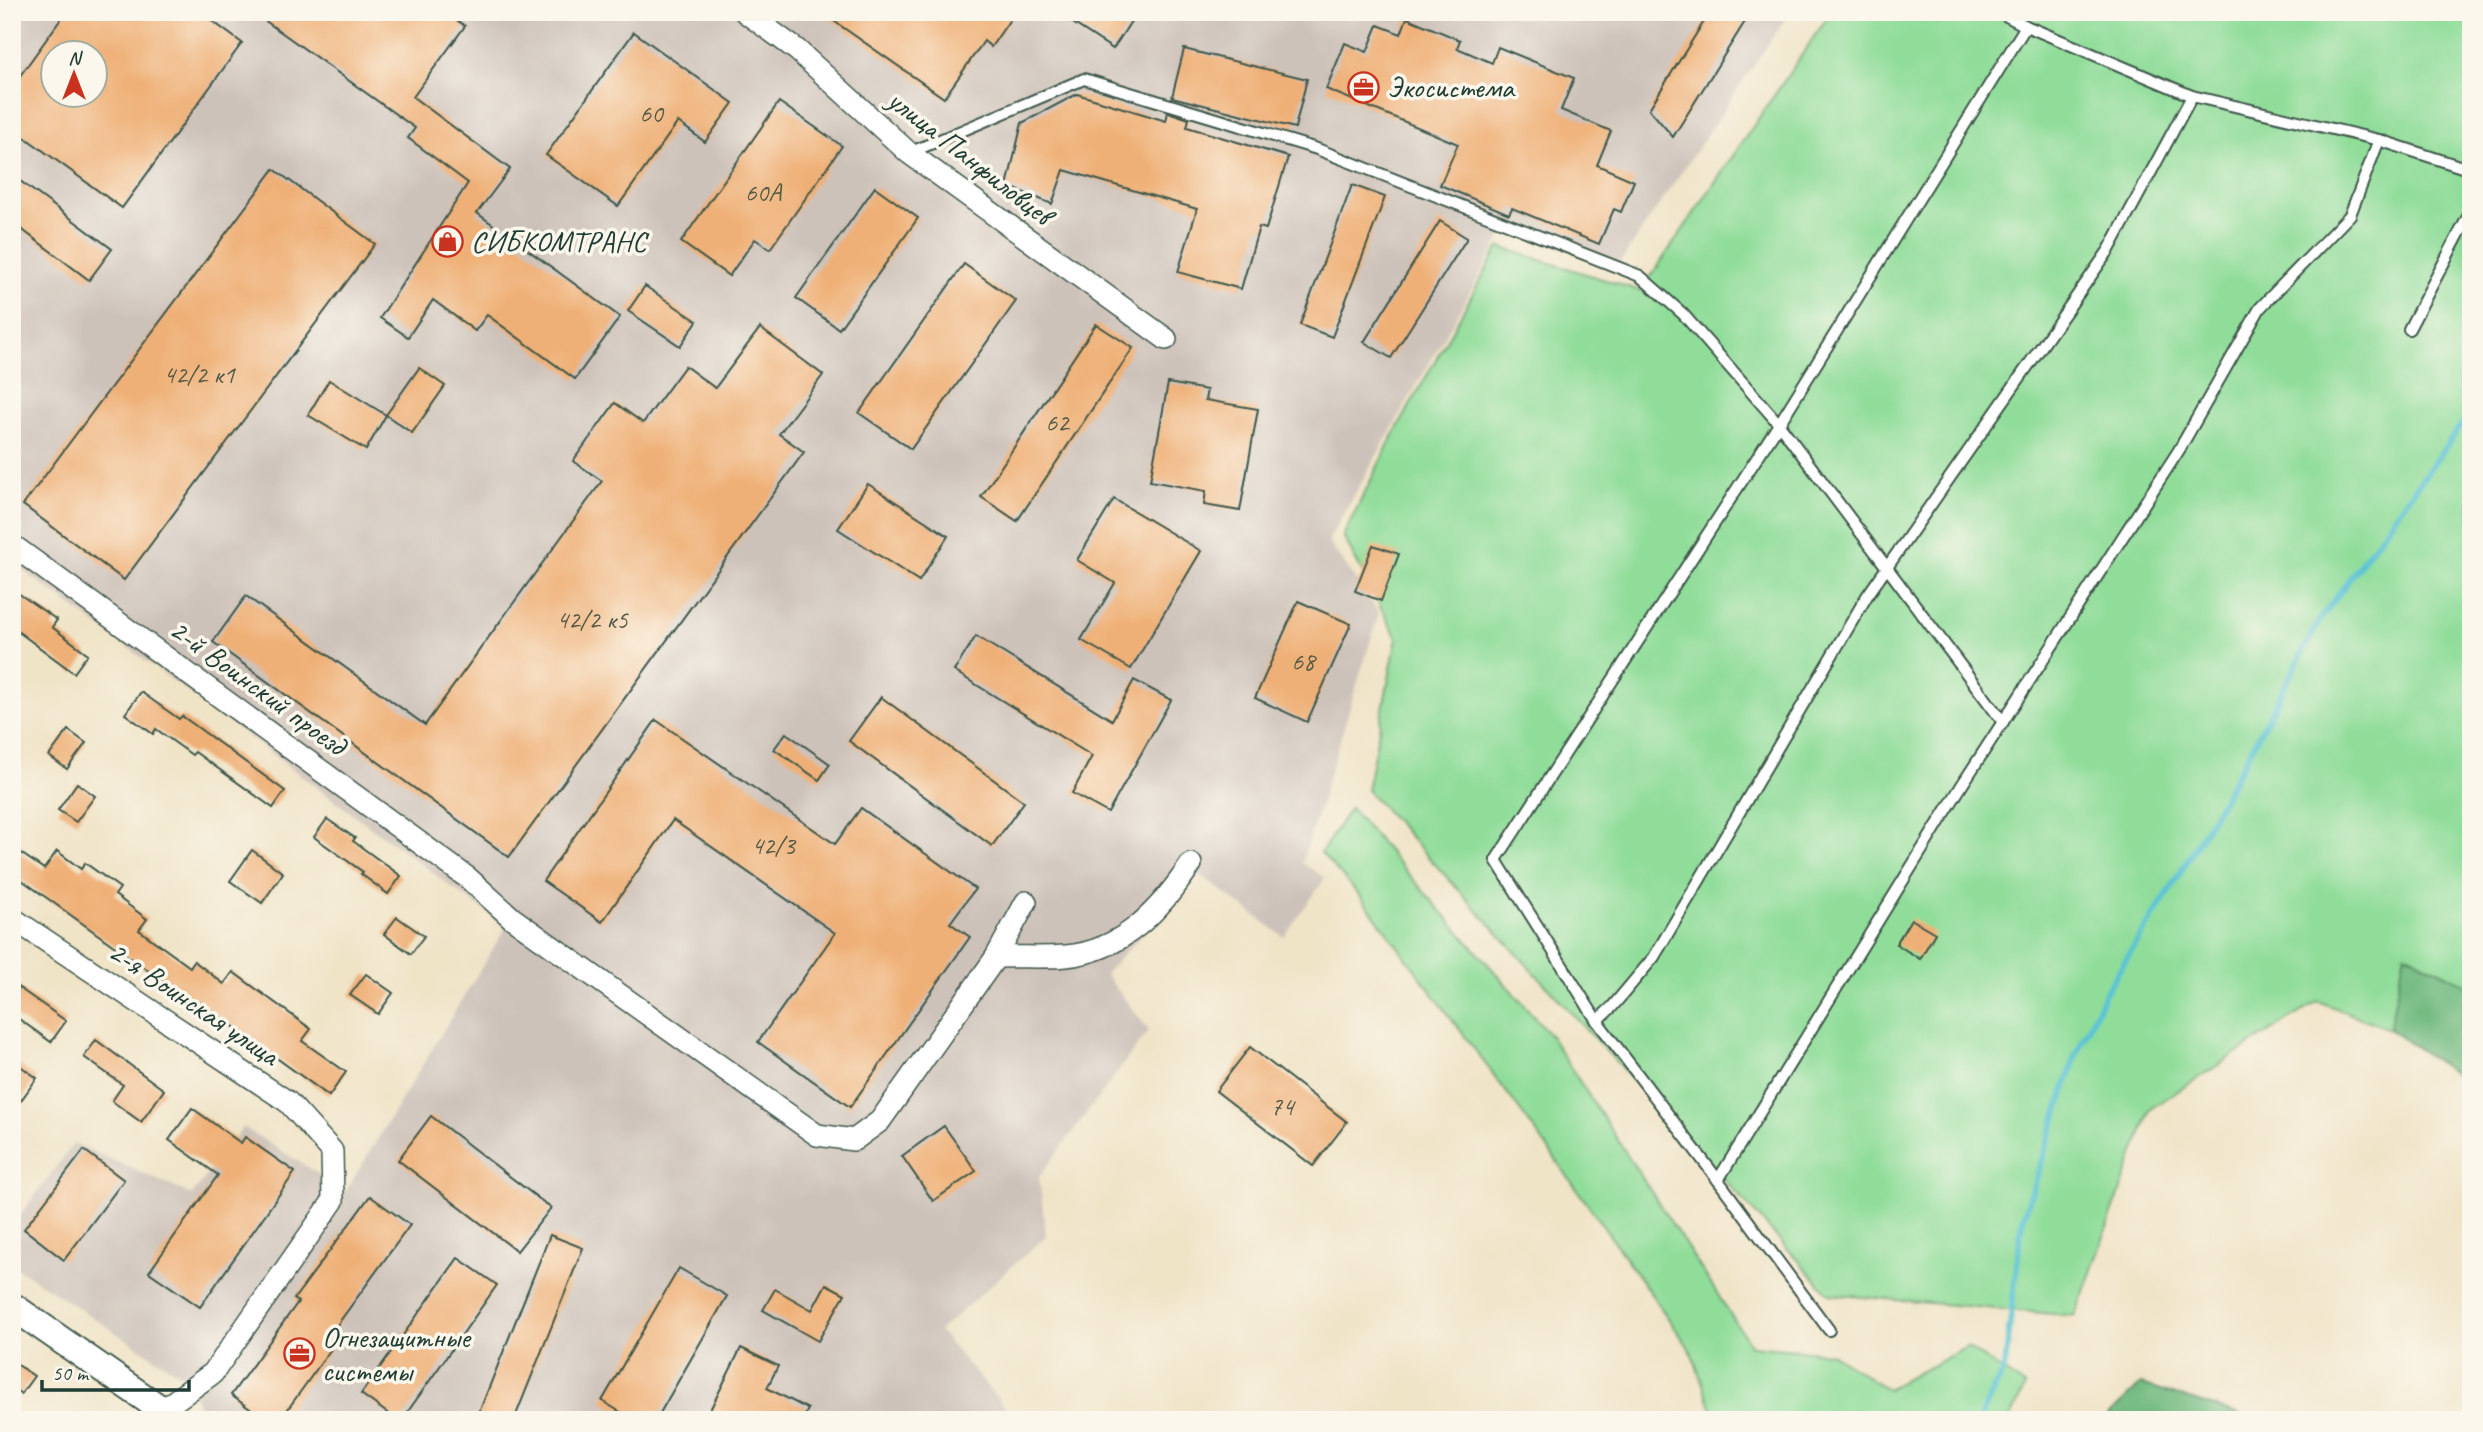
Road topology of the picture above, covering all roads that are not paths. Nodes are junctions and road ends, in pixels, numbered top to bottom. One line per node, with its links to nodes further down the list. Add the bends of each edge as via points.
1 (745, 12): 6 (street, улица Панфиловцев, via 797,50)
2 (1999, 12): 3 (lane)
3 (2026, 26): 4 (lane); 11 (lane)
4 (2192, 96): 5 (lane); 13 (lane, via 2109,250)
5 (2379, 140): 7 (lane, via 2468,169); 14 (lane, via 2350,215 2260,308 2179,450)
6 (909, 153): 10 (street, улица Панфиловцев); 11 (lane, via 1084,79 1317,149 1640,276 1683,314)
7 (2471, 182)
8 (2471, 211): 9 (lane)
9 (2409, 328)
10 (1166, 339)
11 (1779, 424): 13 (lane); 19 (lane, via 1496,860)
12 (12, 545): 18 (street, 2-й Воинский проезд, via 468,878 512,918 817,1135 854,1140 880,1121)
13 (1886, 568): 14 (lane); 19 (lane, via 1654,957)
14 (2003, 722): 20 (lane)
15 (1191, 864): 18 (street, via 1171,894 1135,930 1114,943 1067,956)
16 (1026, 902): 18 (street, 2-й Воинский проезд)
17 (12, 918): 23 (street, 2-я Воинская улица, via 288,1102 332,1151 333,1201 213,1373)
18 (996, 957)
19 (1597, 1021): 20 (lane)
20 (1718, 1180): 22 (lane)
21 (12, 1306): 23 (street)
22 (1829, 1330)
23 (163, 1417)

